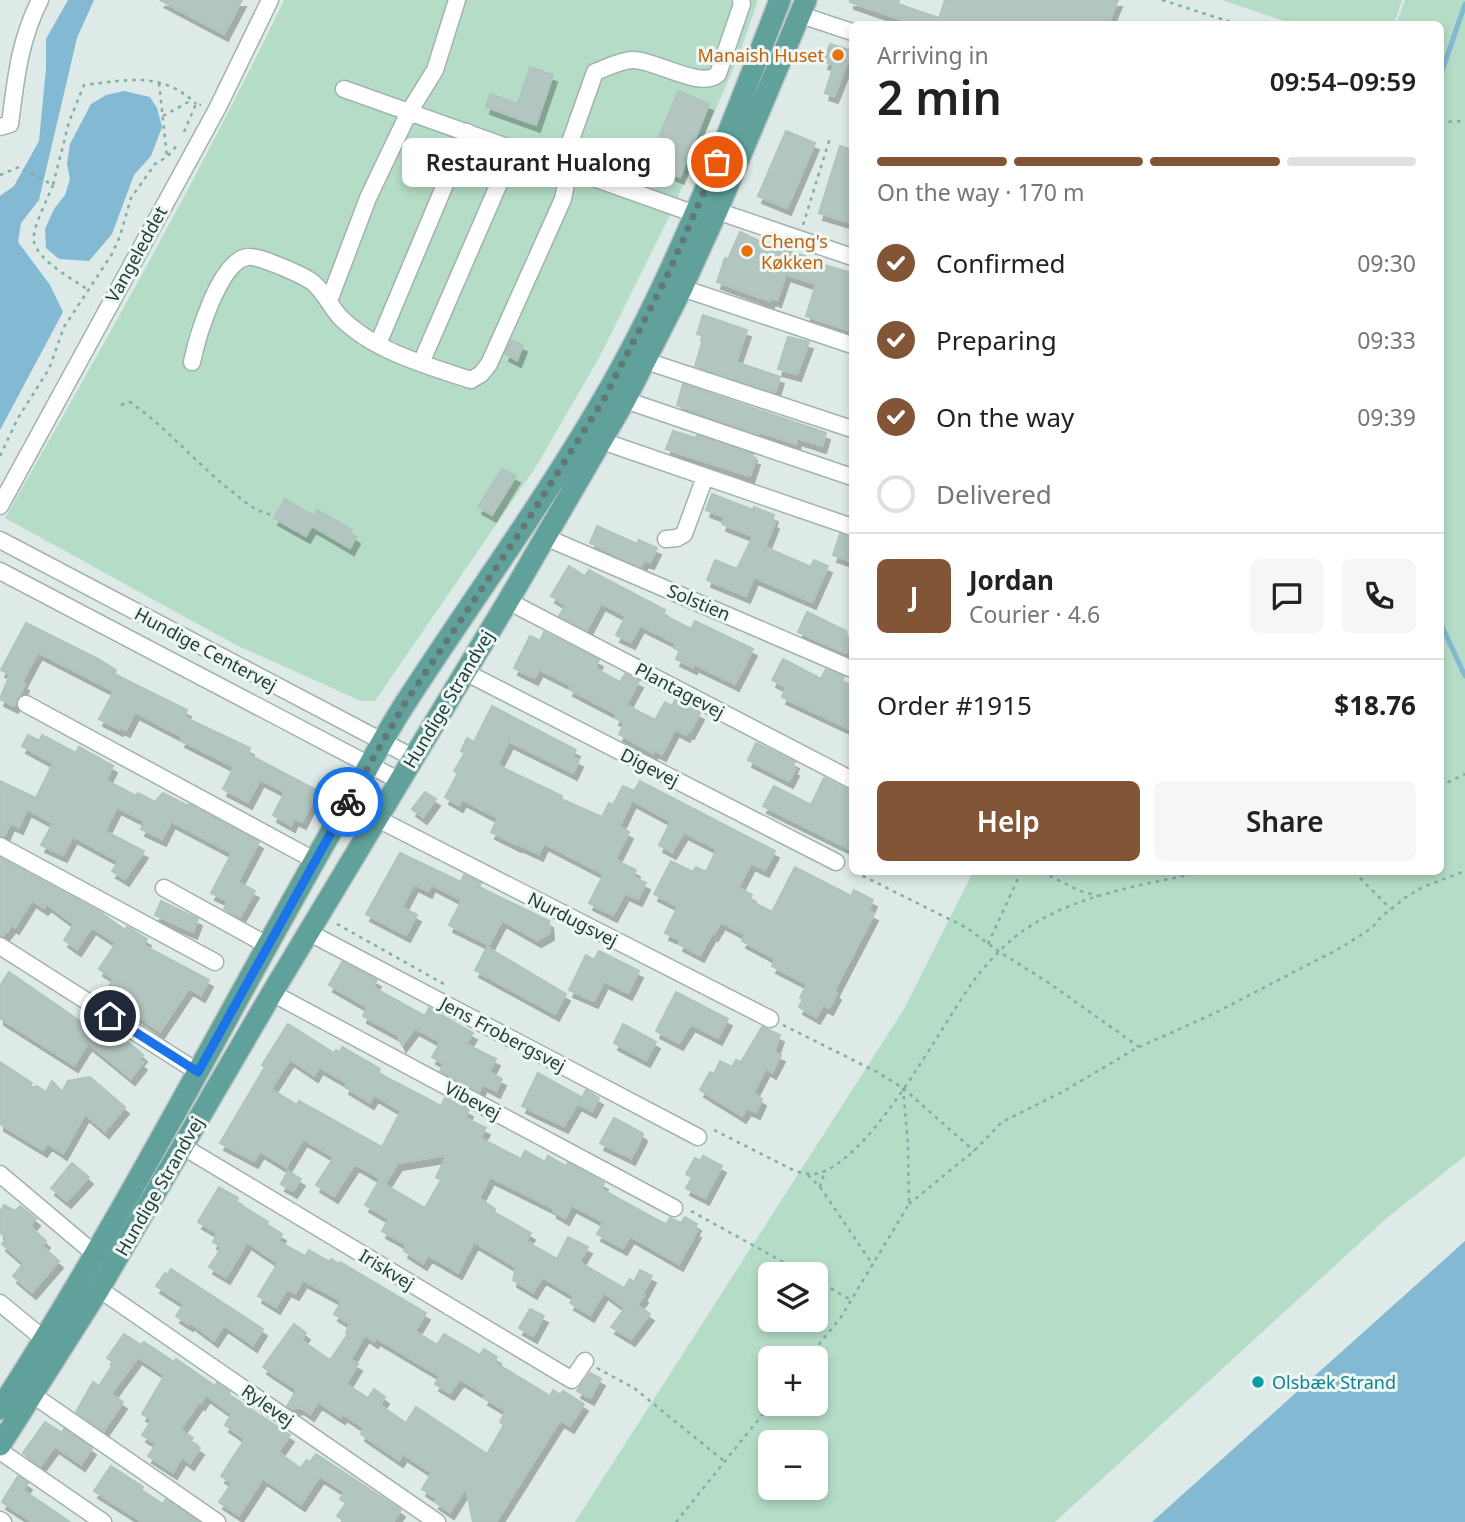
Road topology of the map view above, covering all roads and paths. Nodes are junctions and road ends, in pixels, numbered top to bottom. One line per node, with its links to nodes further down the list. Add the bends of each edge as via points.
1 (40, 0): 18 (street, via 27,25 10,124)
2 (270, 0): 13 (street, Vangeleddet)
3 (457, 0): 14 (street, via 435,70)
4 (741, 0): 23 (street, via 718,74 712,79 702,80 646,61 629,60 595,72 569,145)
5 (780, 0): 27 (main road, Hundige Strandvej)
6 (1162, 0): 8 (path)
7 (804, 7): 9 (street); 26 (main road, Hundige Strandvej)
8 (1228, 21)
9 (849, 30)
10 (159, 82): 12 (path); 15 (path); 25 (path, via 138,78 84,85)
11 (344, 89): 14 (street)
12 (194, 102): 13 (path); 15 (path); 22 (path, via 180,142)
13 (216, 108): 45 (street, Vangeleddet)
14 (409, 112): 19 (street); 32 (street, via 368,198)
15 (163, 116): 22 (path)
16 (1465, 121): 17 (path)
17 (1444, 122)
18 (0, 127)
19 (467, 132): 21 (street); 33 (street)
20 (830, 138): 28 (path)
21 (514, 149): 23 (street); 37 (street)
22 (167, 157): 31 (path, via 155,164 131,198 116,245)
23 (569, 169): 27 (street); 37 (street, via 563,199 489,364 471,380)
24 (0, 175): 25 (path, via 19,167)
25 (53, 185): 31 (path, via 34,241 40,254)
26 (717, 211): 28 (street); 30 (main road, Hundige Strandvej)
27 (695, 214): 56 (main road, Hundige Strandvej, via 604,399)
28 (798, 239): 29 (street)
29 (849, 256)
30 (682, 288): 34 (street); 35 (main road, Hundige Strandvej)
31 (87, 289): 42 (path)
32 (329, 301): 33 (street, via 341,318); 36 (street, via 312,282 287,270 249,256 238,260 228,270 208,311)
33 (378, 344): 37 (street)
34 (849, 344)
35 (646, 361): 38 (main road, Hundige Strandvej); 40 (street)
36 (192, 362)
37 (421, 363)
38 (625, 400): 41 (main road, Hundige Strandvej); 43 (street)
39 (121, 405): 46 (path, via 130,402 257,512)
40 (849, 428)
41 (601, 441): 44 (street); 48 (main road, Hundige Strandvej)
42 (0, 456)
43 (849, 476)
44 (705, 477): 47 (street); 49 (street, via 684,534)
45 (0, 506)
46 (272, 515)
47 (849, 526)
48 (545, 537): 52 (main road, Hundige Strandvej); 53 (street, Solstien)
49 (666, 539)
50 (0, 540): 56 (street, Hundige Centervej)
51 (0, 571): 58 (street, Hundige Centervej)
52 (508, 601): 54 (main road, Hundige Strandvej); 60 (street, Plantagevej)
53 (849, 668)
54 (465, 672): 57 (main road, Hundige Strandvej); 66 (street, Digevej)
55 (26, 704): 65 (street)
56 (383, 742): 57 (street, Hundige Centervej); 58 (main road, Hundige Strandvej)
57 (412, 757): 61 (main road, Hundige Strandvej)
58 (370, 764): 61 (street, Hundige Centervej); 65 (main road, Hundige Strandvej)
59 (1465, 774): 62 (path)
60 (849, 778)
61 (398, 780): 63 (main road, Hundige Strandvej)
62 (1444, 784)
63 (376, 818): 75 (main road, Hundige Strandvej); 81 (street, Nurdugsvej)
64 (0, 846): 79 (street)
65 (314, 860): 77 (main road, Hundige Strandvej)
66 (836, 862)
67 (1465, 871): 74 (path, via 1423,887)
68 (861, 875): 76 (path, via 967,928)
69 (1020, 875): 76 (path)
70 (1048, 875): 73 (path)
71 (1357, 875): 74 (path)
72 (164, 888): 77 (street)
73 (1098, 896)
74 (1391, 909): 82 (path, via 1342,947)
75 (308, 932): 80 (main road, Hundige Strandvej); 85 (street, Jens Frobergsvej)
76 (988, 944): 82 (path)
77 (267, 945): 83 (main road, Hundige Strandvej)
78 (0, 946): 83 (street)
79 (215, 962)
80 (272, 993): 86 (main road, Hundige Strandvej); 93 (street, Vibevej)
81 (770, 1019): 84 (path)
82 (1139, 1047): 87 (path, via 1002,1122)
83 (198, 1072): 94 (main road, Hundige Strandvej)
84 (903, 1088): 87 (path); 92 (path)
85 (698, 1137)
86 (182, 1146): 98 (main road, Hundige Strandvej); 103 (street, Iriskvej, via 572,1380)
87 (974, 1152): 92 (path)
88 (825, 1171): 91 (path)
89 (0, 1174): 94 (street)
90 (808, 1175): 91 (path)
91 (820, 1187): 96 (path)
92 (909, 1204): 96 (path)
93 (674, 1208): 95 (path, via 686,1208)
94 (96, 1255): 101 (main road, Hundige Strandvej)
95 (783, 1262)
96 (873, 1265): 99 (path)
97 (828, 1287): 99 (path)
98 (99, 1289): 104 (main road, Hundige Strandvej); 112 (street, Rylevej)
99 (851, 1300): 102 (path)
100 (0, 1303): 101 (street)
101 (45, 1340): 105 (main road, Hundige Strandvej)
102 (818, 1346)
103 (585, 1361): 109 (path, via 634,1388)
104 (33, 1395): 107 (main road, Hundige Strandvej); 111 (street)
105 (0, 1409)
106 (761, 1416): 109 (path)
107 (0, 1445)
108 (0, 1451): 110 (street)
109 (723, 1461): 113 (path)
110 (103, 1522)
111 (217, 1522)
112 (437, 1522)
113 (676, 1522)

